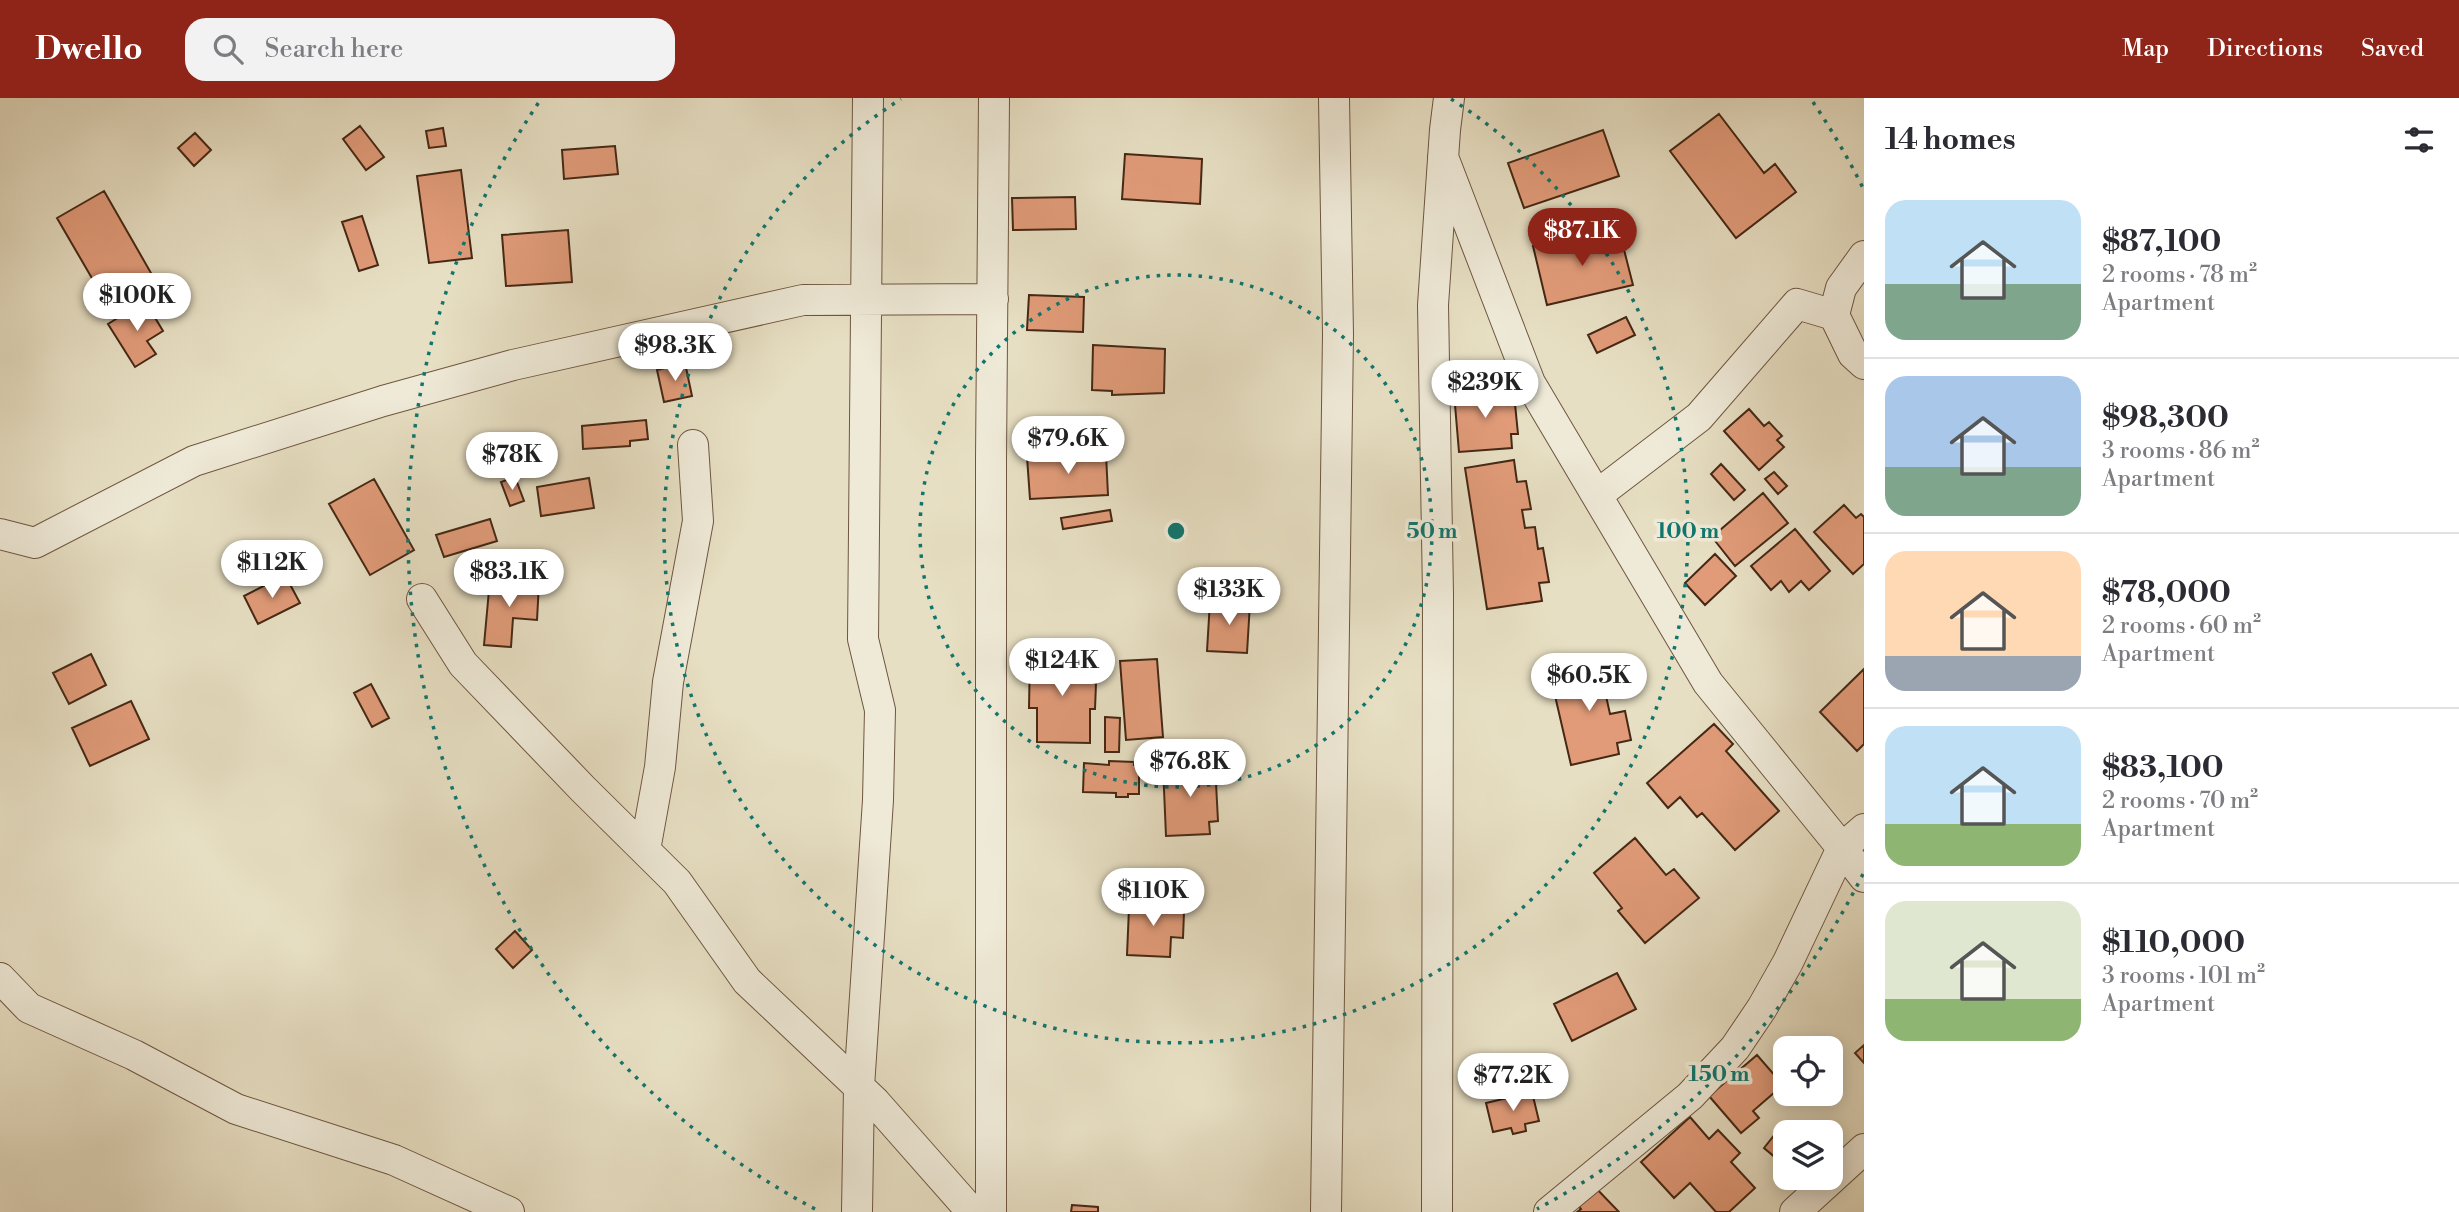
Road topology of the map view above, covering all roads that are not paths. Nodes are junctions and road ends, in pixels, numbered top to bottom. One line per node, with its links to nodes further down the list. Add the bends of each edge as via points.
1 (868, 98): 7 (street)
2 (994, 98): 8 (street)
3 (1334, 98): 25 (street, via 1338,334)
4 (1449, 98): 5 (street)
5 (1443, 158): 12 (street, via 1530,383); 26 (street, via 1433,305 1438,594)
6 (1864, 256): 9 (street, via 1841,288)
7 (865, 299): 8 (street); 13 (street, via 803,300 513,365 194,461 35,543); 19 (street, via 863,639 880,710)
8 (992, 299): 24 (street)
9 (1834, 314): 10 (street, via 1853,354); 12 (street, via 1797,304 1699,417)
10 (1864, 364)
11 (693, 445): 16 (street, via 698,521 668,681 660,766)
12 (1597, 495): 15 (street, via 1708,683)
13 (0, 534)
14 (422, 599): 16 (street, via 463,664)
15 (1853, 838): 17 (street); 27 (street, via 1762,1008 1735,1048 1690,1096)
16 (645, 850): 19 (street, via 677,882 747,981)
17 (1864, 877)
18 (0, 978): 21 (street, via 29,1008 134,1055 236,1109 394,1160)
19 (859, 1087): 22 (street); 23 (street)
20 (1864, 1149): 28 (street)
21 (509, 1212)
22 (857, 1212)
23 (972, 1212)
24 (991, 1212)
25 (1326, 1212)
26 (1437, 1212)
27 (1549, 1212)
28 (1795, 1212)

